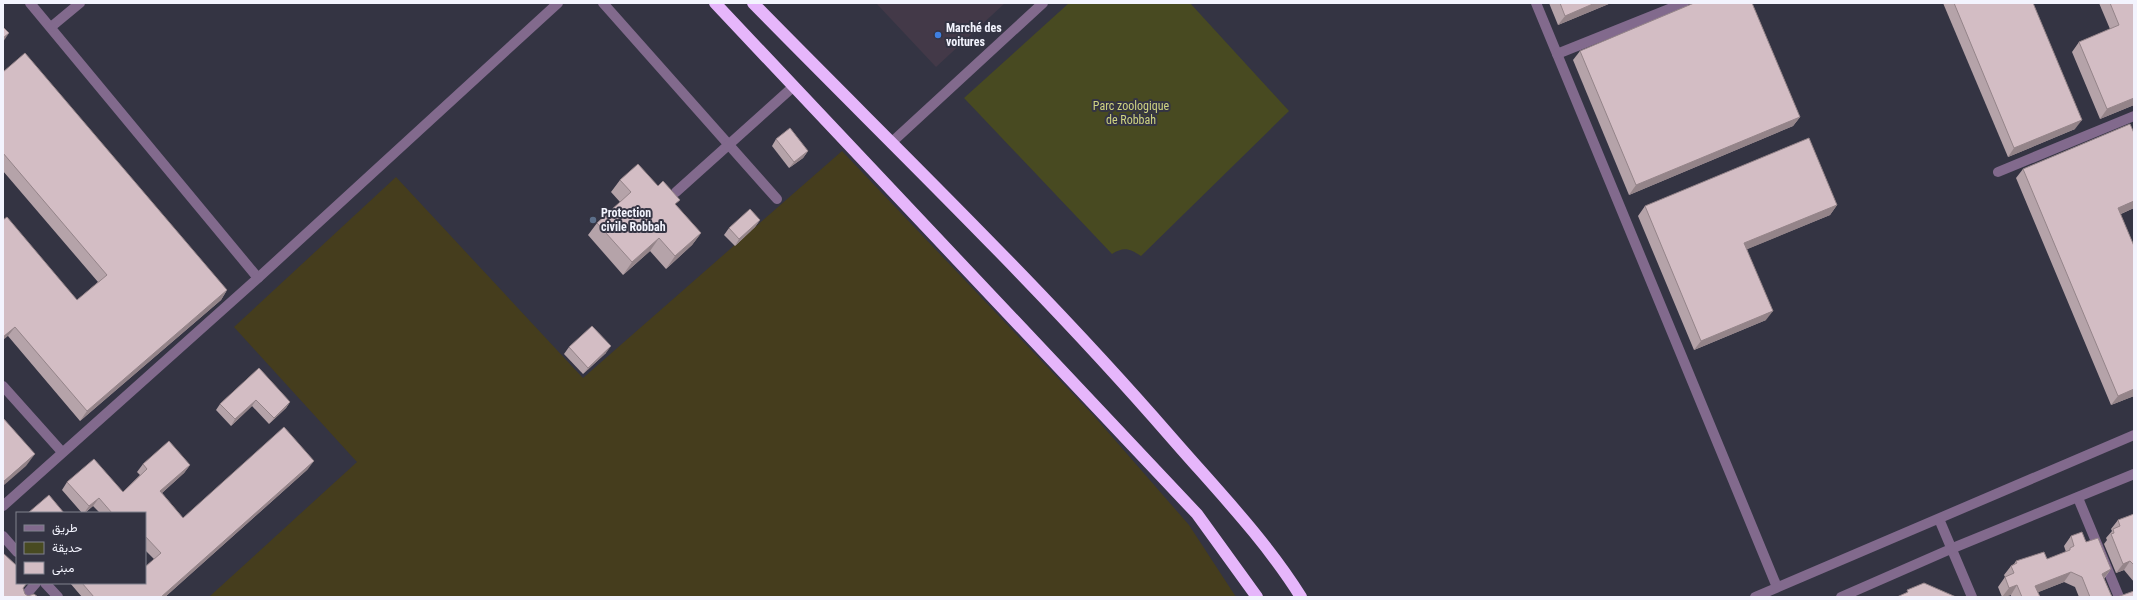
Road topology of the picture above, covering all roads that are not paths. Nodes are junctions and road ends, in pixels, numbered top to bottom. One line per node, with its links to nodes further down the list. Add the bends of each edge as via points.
1 (30, 3): 10 (street)
2 (80, 3): 10 (street)
3 (558, 3): 19 (street)
4 (603, 3): 15 (street)
5 (715, 3): 12 (highway)
6 (753, 3): 14 (highway)
7 (1043, 3): 14 (street)
8 (1536, 3): 11 (street)
9 (1684, 3): 11 (street)
10 (51, 27): 19 (street)
11 (1557, 54): 32 (street)
12 (794, 86): 15 (street); 35 (highway, via 1197,514)
13 (2134, 116): 16 (street)
14 (891, 143): 36 (highway, via 1120,378 1258,539)
15 (729, 144): 17 (street); 18 (street)
16 (1998, 172)
17 (676, 192)
18 (777, 199)
19 (258, 278): 22 (street)
20 (3, 386): 22 (street)
21 (2134, 435): 26 (street)
22 (62, 452): 25 (street)
23 (2134, 474): 24 (street)
24 (2078, 498): 28 (street); 40 (street)
25 (3, 506)
26 (1940, 519): 28 (street); 32 (street)
27 (3, 536): 29 (street)
28 (1953, 548): 38 (street); 39 (street)
29 (16, 551)
30 (35, 584): 33 (street)
31 (46, 584): 34 (street)
32 (1777, 587): 37 (street)
33 (24, 597)
34 (58, 597)
35 (1257, 597)
36 (1301, 597)
37 (1755, 597)
38 (1841, 597)
39 (1972, 597)
40 (2119, 597)

